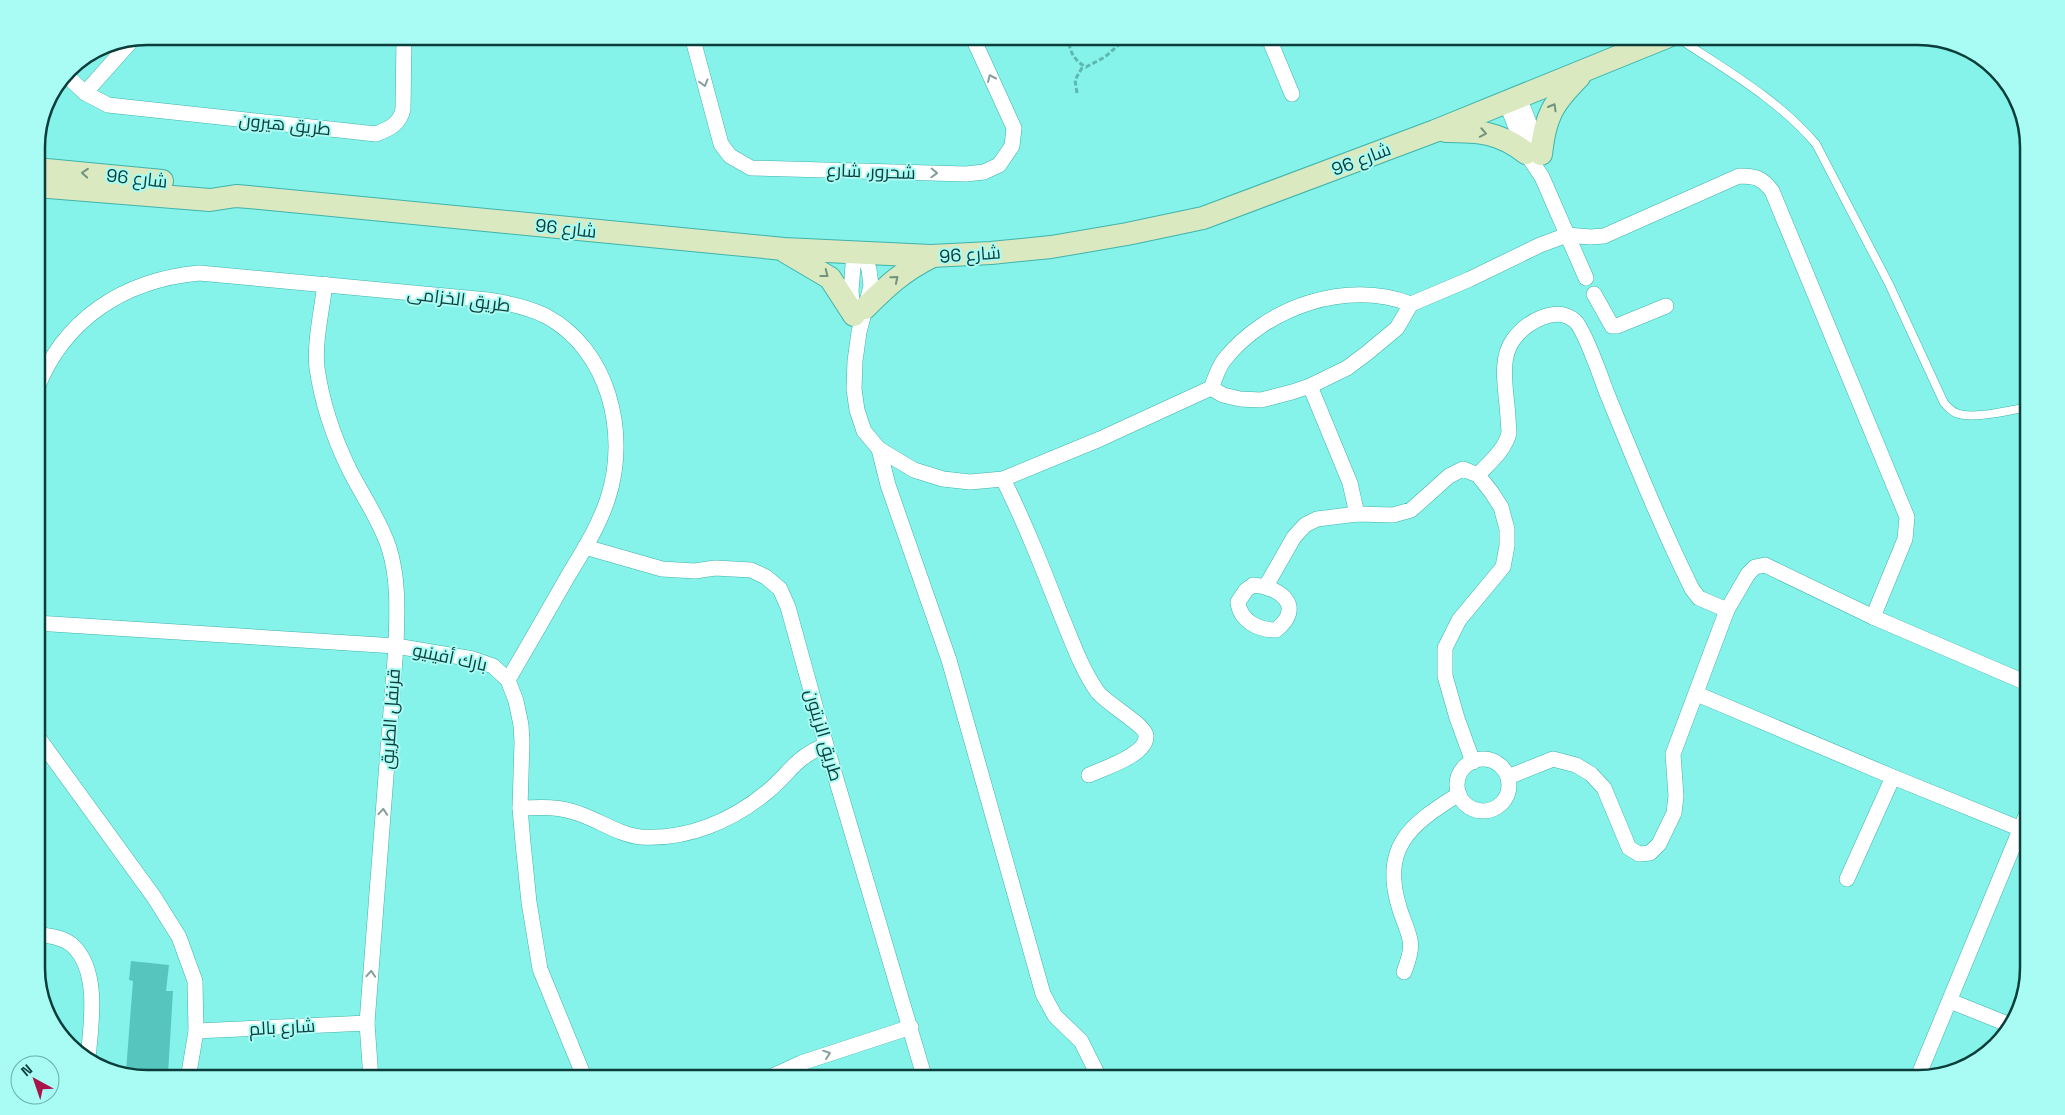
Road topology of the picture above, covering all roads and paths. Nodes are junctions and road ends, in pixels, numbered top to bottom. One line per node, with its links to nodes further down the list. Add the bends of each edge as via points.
1 (404, 45): 13 (street, طريق هيرون, via 401,117 388,130 376,134 108,105)
2 (694, 45): 3 (street, شحرور، شارع, one-way to 3, via 721,144 730,156 751,168 966,174 984,172 999,165 1012,146 1014,128)
3 (976, 45)
4 (1069, 45): 10 (path, via 1070,51)
5 (1118, 45): 10 (path, via 1097,62)
6 (1272, 45): 15 (street)
7 (1647, 45): 11 (street, شارع 96)
8 (1688, 45): 37 (lane, via 1762,94 1816,144 1890,284 1949,409 1971,415)
9 (126, 47): 13 (street)
10 (1083, 66): 14 (path, via 1075,80)
11 (1585, 71): 16 (street, شارع 96); 18 (street, one-way to 11, via 1558,98)
12 (71, 80): 13 (street, طريق هيرون)
13 (84, 93)
14 (1076, 93)
15 (1292, 94)
16 (1513, 100): 17 (street, شارع 96); 18 (street)
17 (1435, 131): 18 (street, one-way to 18, via 1480,131); 27 (street, شارع 96, via 1202,218 1051,247)
18 (1533, 153): 24 (street)
19 (45, 170): 23 (street, شارع 96, one-way to 19, via 210,185)
20 (45, 186): 21 (street, شارع 96)
21 (59, 187): 22 (street); 23 (street, شارع 96, via 210,200)
22 (45, 191)
23 (236, 196): 25 (street, شارع 96)
24 (1567, 235): 28 (street); 31 (street); 45 (street, via 1604,236 1740,176 1764,181 1772,191 1907,517 1905,539)
25 (784, 249): 26 (street, شارع 96); 33 (street, one-way to 33, via 830,278)
26 (859, 253): 27 (street, شارع 96); 33 (street, via 869,269 871,286)
27 (931, 256): 33 (street, one-way to 27, via 893,280)
28 (1586, 278)
29 (325, 284): 34 (street, طريق الخزامى, via 199,272 138,285 102,305 71,333); 42 (street, طريق الخزامى, via 513,304 546,316 575,338 592,359 605,384 615,423 615,464 608,498); 47 (street, قرنفل الطريق, via 317,366 326,411 338,444 388,546 397,596)
30 (1594, 294): 32 (street, via 1612,326)
31 (1411, 304): 35 (street, via 1397,328 1367,353 1347,368); 36 (street, via 1379,295 1346,295 1311,302 1289,311 1248,336 1223,362)
32 (1666, 306)
33 (859, 318): 38 (street, via 854,389 857,410 864,431)
34 (45, 372)
35 (1310, 386): 36 (street, via 1261,400 1223,395); 41 (street, via 1350,483)
36 (1211, 388): 40 (street)
37 (2020, 408)
38 (879, 449): 40 (street, via 914,470 944,479 970,482); 75 (street, via 888,485 949,660 1043,994 1055,1016 1081,1041)
39 (1478, 475): 41 (street, via 1463,469 1449,476 1411,510 1393,515); 44 (street, via 1500,450 1508,433 1504,367 1513,340 1538,318 1566,316 1575,321 1592,356 1650,498 1692,589 1699,598); 53 (street, via 1501,507 1507,529 1503,567 1459,620 1445,648 1445,676)
40 (1003, 479): 54 (street, via 1097,692 1143,728 1146,734 1145,743 1135,754)
41 (1357, 514): 43 (street, via 1317,519 1305,525 1294,536)
42 (585, 546): 48 (street, طريق الخزامى); 51 (street, طريق الزيتون, via 662,569 695,572 736,568 766,577 780,589 788,607)
43 (1266, 586)
44 (1727, 610): 45 (street, via 1748,574 1755,567 1765,565); 50 (street)
45 (1873, 618): 49 (street)
46 (45, 624): 47 (street, بارك أفينيو)
47 (396, 646): 48 (street, بارك أفينيو, via 473,659 493,666); 65 (street, قرنفل الطريق, one-way to 47)
48 (508, 680): 58 (street, بارك أفينيو, via 521,725)
49 (2020, 680)
50 (1697, 694): 55 (street, via 1673,754 1674,813 1659,844 1650,852 1639,854 1629,848 1604,788 1591,774 1576,765 1553,759); 56 (street)
51 (826, 745): 58 (street, via 797,761 768,791 742,810 720,822 687,833 639,837 564,809 548,806); 67 (street, طريق الزيتون)
52 (45, 748): 68 (street, via 154,897 179,937 195,980)
53 (1473, 762): 55 (street, via 1494,762); 57 (street, via 1459,775)
54 (1089, 775)
55 (1508, 777): 57 (street, via 1508,792 1499,806 1492,810 1468,807)
56 (1893, 778): 59 (street); 61 (street)
57 (1459, 794): 63 (street, via 1408,832 1397,849 1394,885 1412,952)
58 (520, 808): 72 (street, بارك أفينيو, via 529,902 540,969)
59 (2020, 837)
60 (2020, 842): 64 (street)
61 (1847, 878)
62 (45, 936): 69 (street, via 59,938 73,946 89,975 92,1011)
63 (1404, 972)
64 (1950, 1000): 66 (street); 76 (street)
65 (368, 1022): 68 (street, شارع بالم); 71 (street, قرنفل الطريق)
66 (2004, 1022)
67 (910, 1027): 73 (street, one-way to 67); 74 (street, طريق الزيتون)
68 (196, 1031): 70 (street)
69 (89, 1051)
70 (190, 1070)
71 (370, 1070)
72 (581, 1070)
73 (786, 1070)
74 (922, 1070)
75 (1096, 1070)
76 (1921, 1070)

